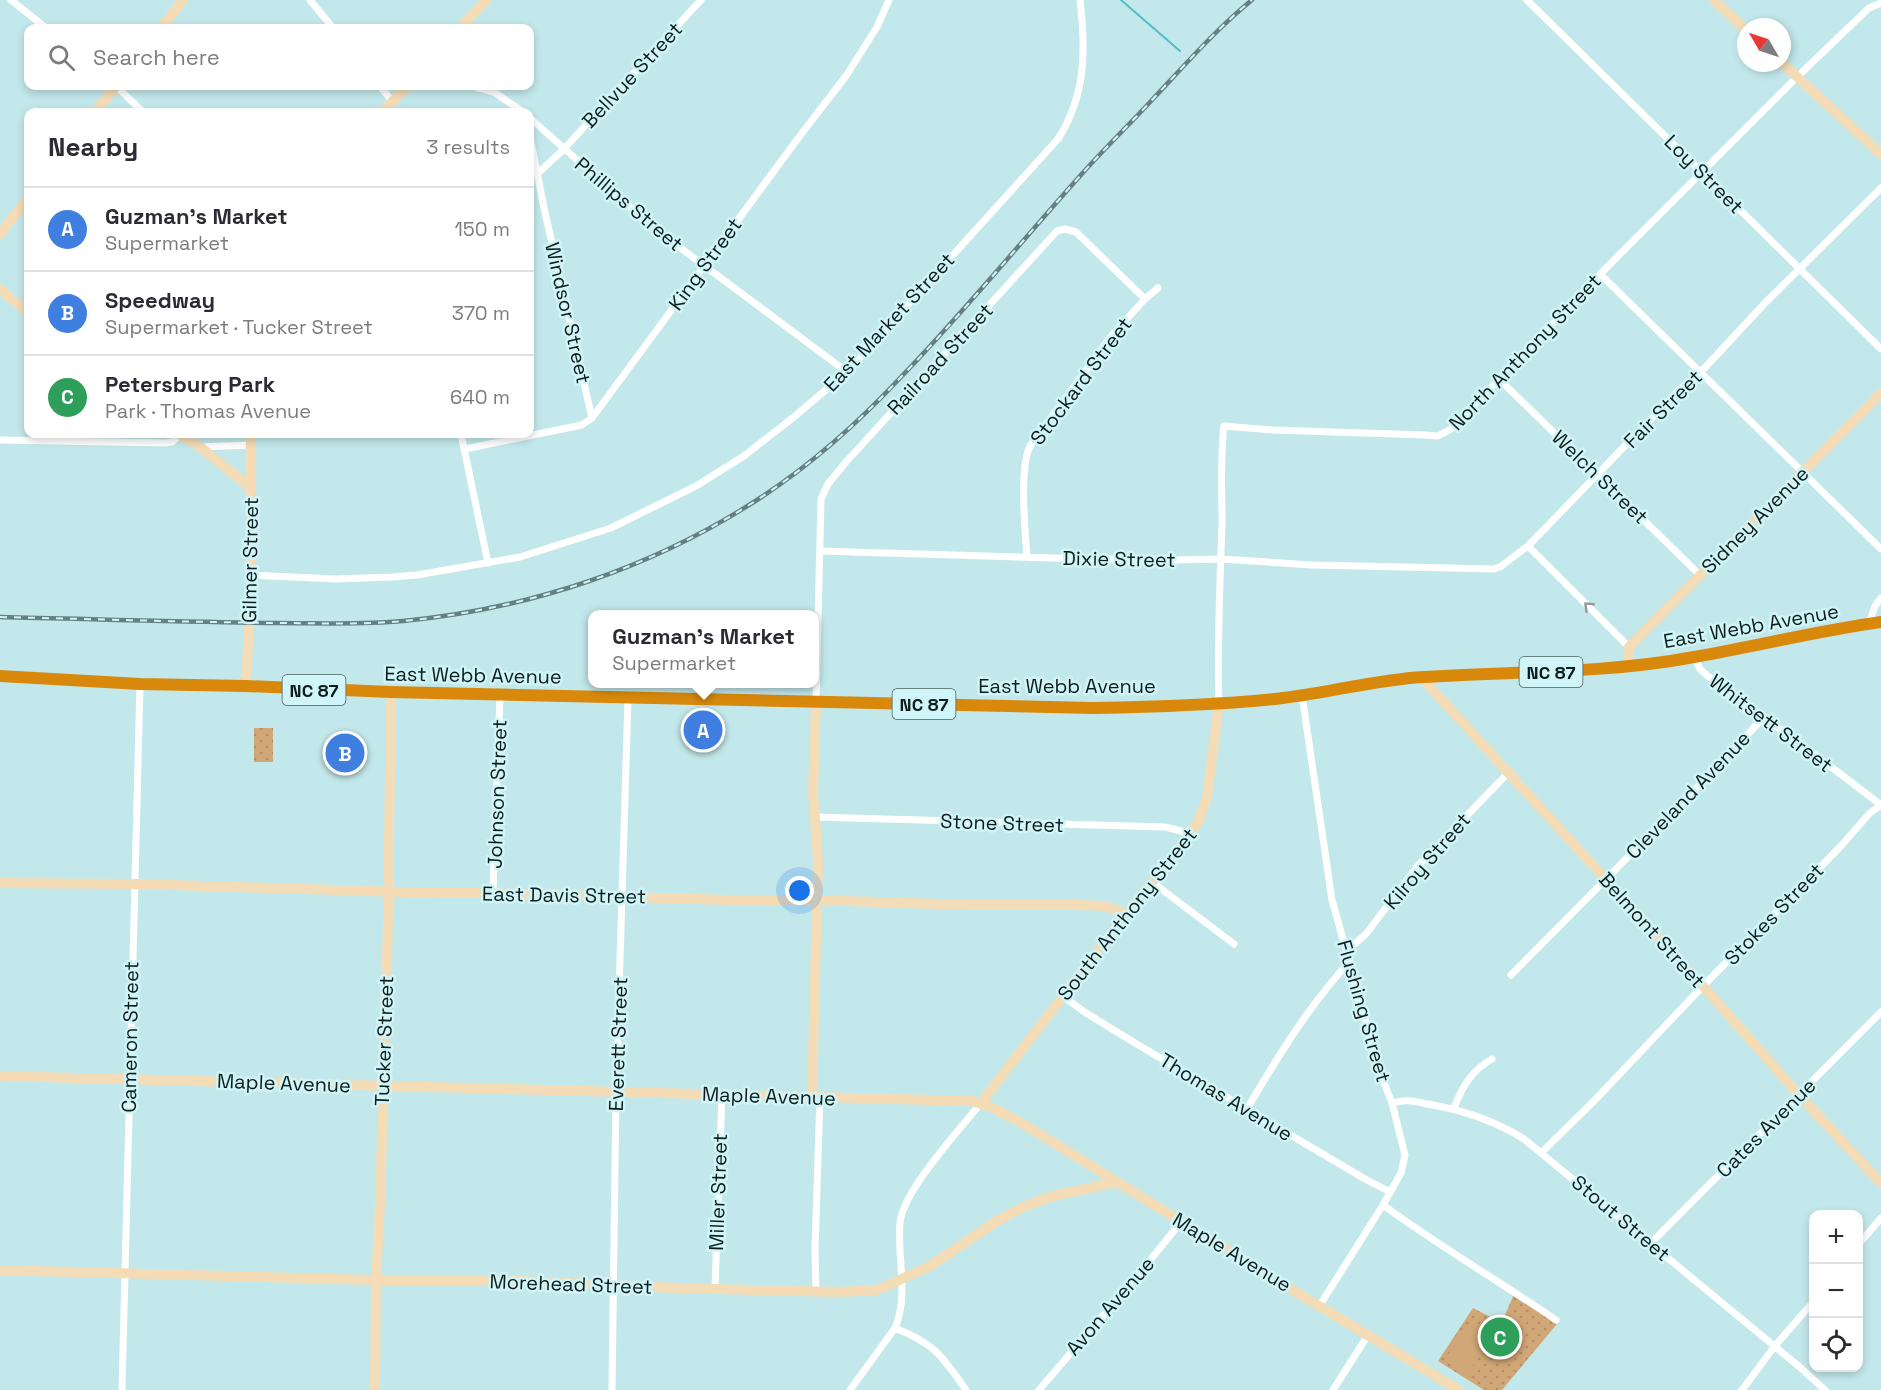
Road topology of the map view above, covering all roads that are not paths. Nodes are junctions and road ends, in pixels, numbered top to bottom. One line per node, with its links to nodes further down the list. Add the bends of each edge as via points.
1 (11, 0): 12 (street)
2 (183, 0): 13 (street)
3 (310, 0): 14 (street)
4 (486, 0): 15 (street)
5 (700, 0): 28 (street, Bellvue Street)
6 (889, 0): 36 (street, King Street, via 859,58)
7 (1080, 0): 44 (street, East Market Street, via 1084,30 1078,96 1058,139)
8 (1527, 0): 31 (street, Loy Street)
9 (1714, 0): 11 (street)
10 (1877, 4): 17 (street, North Anthony Street)
11 (1737, 22)
12 (41, 24)
13 (164, 24)
14 (330, 24)
15 (464, 24)
16 (1791, 71): 17 (street)
17 (1797, 77): 29 (street); 31 (street, North Anthony Street)
18 (113, 90): 23 (street)
19 (120, 90): 24 (street)
20 (381, 90): 25 (street)
21 (403, 90): 25 (street)
22 (487, 90): 26 (street)
23 (98, 108)
24 (139, 108)
25 (387, 108)
26 (517, 108)
27 (534, 122): 28 (street, Phillips Street)
28 (563, 150): 32 (street, Bellvue Street); 36 (street, Phillips Street, via 651,226)
29 (1881, 154)
30 (534, 158): 32 (street, Windsor Street)
31 (1702, 172): 37 (street, Loy Street); 38 (street, North Anthony Street)
32 (537, 174): 48 (street, Windsor Street)
33 (1881, 188): 37 (street, Fair Street)
34 (24, 203): 35 (street)
35 (0, 234)
36 (704, 265): 44 (street, Phillips Street); 48 (street, King Street)
37 (1800, 269): 43 (street, Loy Street); 45 (street, Fair Street)
38 (1601, 275): 45 (street); 46 (street, North Anthony Street)
39 (1158, 288): 41 (street, Stockard Street)
40 (0, 289): 42 (street)
41 (1145, 299): 63 (street, Railroad Street, via 1076,232 1070,229 1054,234 828,484 821,499); 64 (street, Stockard Street, via 1097,355 1028,450)
42 (24, 310)
43 (1881, 349)
44 (847, 372): 66 (street, East Market Street, via 744,456 696,486 611,528)
45 (1700, 373): 58 (street); 59 (street, Fair Street)
46 (1500, 380): 59 (street, Welch Street); 65 (street, North Anthony Street, via 1451,429 1438,436 1224,426)
47 (1881, 393): 58 (street, Sidney Avenue)
48 (592, 418): 49 (street, via 582,425)
49 (534, 435)
50 (176, 438): 55 (street, via 165,443)
51 (186, 438): 56 (street)
52 (462, 438): 57 (street)
53 (519, 438): 57 (street)
54 (251, 439): 56 (street); 60 (street, Gilmer Street)
55 (0, 440)
56 (200, 447): 60 (street)
57 (465, 449): 66 (street)
58 (1803, 472): 62 (street); 69 (street, Sidney Avenue)
59 (1597, 475): 61 (street, Fair Street); 69 (street, Welch Street)
60 (251, 488): 68 (street, Gilmer Street)
61 (1528, 546): 67 (street, Fair Street, via 1494,569); 73 (street, one-way to 61)
62 (1881, 549)
63 (820, 551): 64 (street, Dixie Street); 71 (street)
64 (1026, 556): 65 (street, Dixie Street)
65 (1221, 559): 67 (street, Dixie Street); 86 (street, North Anthony Street)
66 (488, 563): 68 (street, East Market Street, via 367,579)
67 (1418, 568)
68 (250, 575): 79 (street, Gilmer Street)
69 (1700, 575): 73 (street, Sidney Avenue)
70 (1881, 598): 72 (street, via 1875,606)
71 (818, 610)
72 (1875, 623): 74 (highway, East Webb Avenue / NC 87)
73 (1629, 647): 75 (street)
74 (1694, 657): 75 (highway, East Webb Avenue / NC 87); 87 (street, Whitsett Street, via 1710,678)
75 (1628, 666): 77 (highway, East Webb Avenue / NC 87)
76 (0, 676): 78 (highway, East Webb Avenue / NC 87)
77 (1421, 677): 83 (highway, East Webb Avenue / NC 87); 88 (street, Belmont Street)
78 (141, 684): 79 (highway, East Webb Avenue / NC 87); 95 (street, Cameron Street)
79 (245, 686): 81 (highway, East Webb Avenue / NC 87)
80 (816, 688): 85 (street)
81 (391, 692): 82 (highway, East Webb Avenue / NC 87); 96 (street, Tucker Street)
82 (500, 695): 84 (highway, East Webb Avenue / NC 87); 97 (street, Johnson Street)
83 (1302, 695): 86 (highway, East Webb Avenue / NC 87); 102 (street, Flushing Street, via 1332,900)
84 (628, 699): 85 (highway, East Webb Avenue / NC 87); 98 (street, Everett Street)
85 (816, 702): 86 (highway, East Webb Avenue / NC 87, via 1094,708); 90 (street)
86 (1219, 702): 91 (street, South Anthony Street, via 1207,798)
87 (1763, 718): 89 (street, Whitsett Street); 92 (street, Cleveland Avenue)
88 (1508, 773): 92 (street, Belmont Street); 102 (street, Kilroy Street, via 1416,868 1365,933)
89 (1881, 805): 105 (street, Stokes Street)
90 (814, 817): 91 (street, Stone Street, via 1165,827); 99 (street)
91 (1188, 836): 93 (street, South Anthony Street)
92 (1606, 879): 104 (street, Cleveland Avenue); 105 (street, Belmont Street)
93 (1152, 882): 100 (street, South Anthony Street); 101 (street)
94 (0, 883): 95 (street, East Davis Street)
95 (136, 884): 96 (street, East Davis Street); 110 (street, Cameron Street)
96 (388, 892): 97 (street, East Davis Street); 111 (street, Tucker Street)
97 (493, 893): 98 (street, East Davis Street)
98 (623, 896): 99 (street, East Davis Street); 112 (street, Everett Street)
99 (817, 900): 100 (street, East Davis Street, via 1106,906); 115 (street)
100 (1126, 914): 106 (street, South Anthony Street)
101 (1234, 944)
102 (1346, 949): 103 (street, Flushing Street)
103 (1348, 962): 117 (street, Flushing Street); 119 (street, via 1290,1037)
104 (1511, 975)
105 (1703, 986): 114 (street, Belmont Street); 120 (street, Stokes Street)
106 (1064, 997): 116 (street, South Anthony Street); 119 (street, Thomas Avenue)
107 (1881, 1012): 114 (street, Cates Avenue)
108 (1492, 1059): 118 (street, via 1479,1066 1460,1092)
109 (0, 1076): 110 (street, Maple Avenue)
110 (129, 1079): 111 (street, Maple Avenue); 130 (street, Cameron Street)
111 (383, 1086): 112 (street, Maple Avenue); 132 (street, Tucker Street)
112 (616, 1090): 113 (street, Maple Avenue); 133 (street, Everett Street)
113 (722, 1095): 115 (street, Maple Avenue); 134 (street, Miller Street)
114 (1800, 1095): 122 (street, Belmont Street); 128 (street, Cates Avenue)
115 (816, 1096): 116 (street, Maple Avenue); 135 (street)
116 (981, 1103): 121 (street, Maple Avenue, via 1025,1125); 131 (street, via 905,1204 900,1223)
117 (1392, 1103): 118 (street, Stout Street, via 1409,1100); 123 (street, Flushing Street, via 1405,1155 1401,1173)
118 (1454, 1108): 120 (street, Stout Street, via 1496,1123)
119 (1247, 1109): 123 (street, Thomas Avenue)
120 (1542, 1152): 128 (street, Stout Street)
121 (1116, 1182): 126 (street, Maple Avenue); 131 (street, Morehead Street, via 1049,1197 1021,1208 930,1266)
122 (1881, 1183)
123 (1390, 1192): 124 (street, Flushing Street)
124 (1383, 1206): 136 (street, Flushing Street); 138 (street)
125 (1881, 1218): 127 (street)
126 (1180, 1222): 136 (street, Maple Avenue); 147 (street, Avon Avenue)
127 (1863, 1239)
128 (1651, 1243): 141 (street, Stout Street)
129 (0, 1270): 130 (street, Morehead Street)
130 (124, 1273): 132 (street, Morehead Street); 142 (street, Cameron Street)
131 (902, 1279): 135 (street, Morehead Street, via 877,1290); 139 (street, via 902,1306)
132 (376, 1280): 133 (street, Morehead Street); 143 (street, Tucker Street)
133 (615, 1285): 134 (street, Morehead Street); 144 (street, Everett Street)
134 (715, 1289): 135 (street, Morehead Street)
135 (816, 1291)
136 (1320, 1305): 140 (street, Maple Avenue)
137 (1809, 1306): 141 (street)
138 (1556, 1320)
139 (895, 1328): 145 (street); 146 (street, via 922,1340 942,1355)
140 (1368, 1335): 148 (street); 149 (street, Maple Avenue)
141 (1774, 1347): 150 (street); 151 (street, Stout Street)
142 (122, 1390)
143 (375, 1390)
144 (612, 1390)
145 (850, 1390)
146 (966, 1390)
147 (1039, 1390)
148 (1333, 1390)
149 (1459, 1390)
150 (1742, 1390)
151 (1825, 1390)

